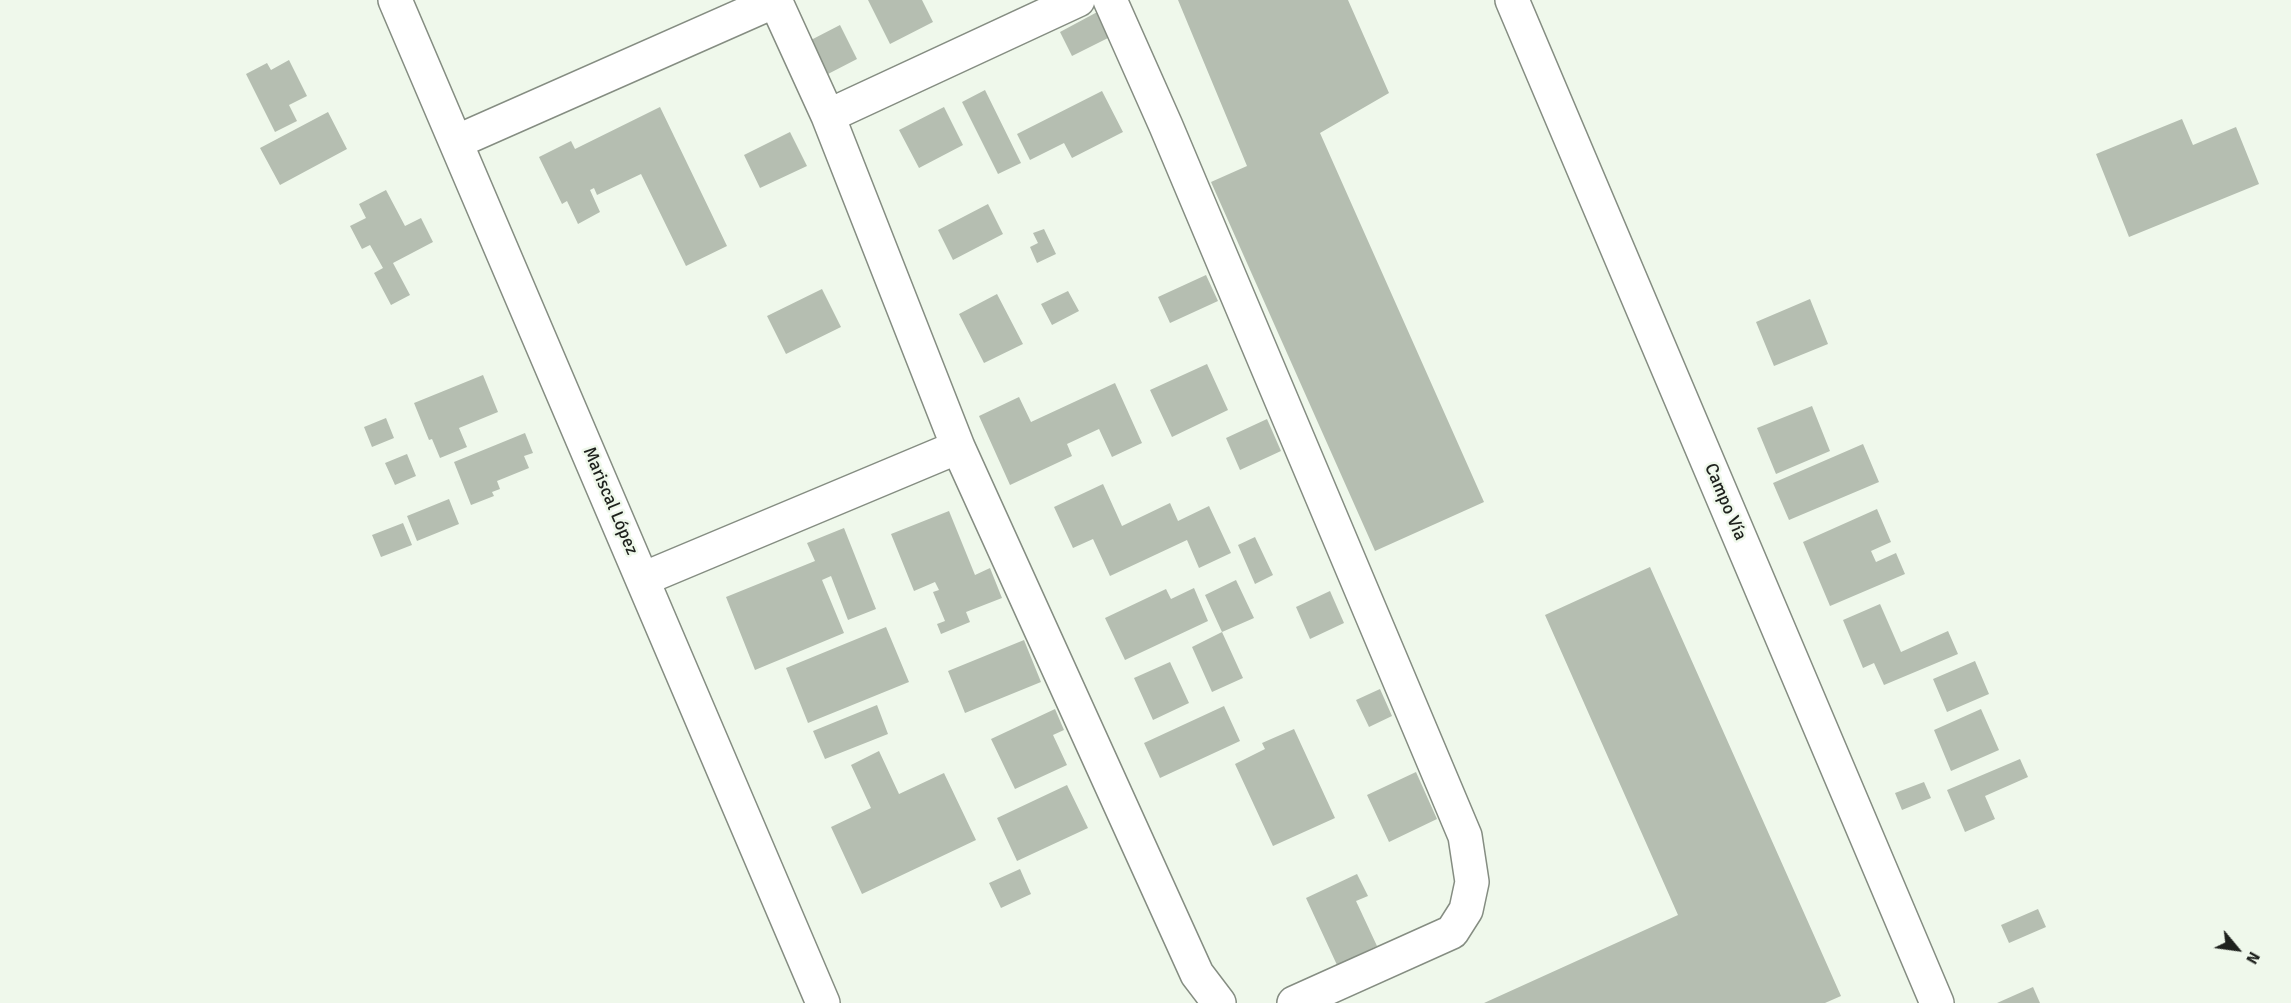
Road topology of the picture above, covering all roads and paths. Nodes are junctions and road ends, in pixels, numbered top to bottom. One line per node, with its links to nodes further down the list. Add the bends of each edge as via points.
1 (395, 0): 7 (street, Mariscal López)
2 (1078, 0): 6 (street)
3 (1110, 0): 12 (street, via 1465,836 1472,882 1466,910 1452,932)
4 (1512, 0): 13 (street, Campo Vía)
5 (775, 1): 6 (street); 7 (street)
6 (828, 116): 8 (street)
7 (456, 142): 9 (street, Mariscal López)
8 (958, 447): 9 (street); 11 (street, via 1197,974)
9 (643, 579): 10 (street, Mariscal López)
10 (824, 1003)
11 (1219, 1003)
12 (1294, 1003)
13 (1937, 1003)

